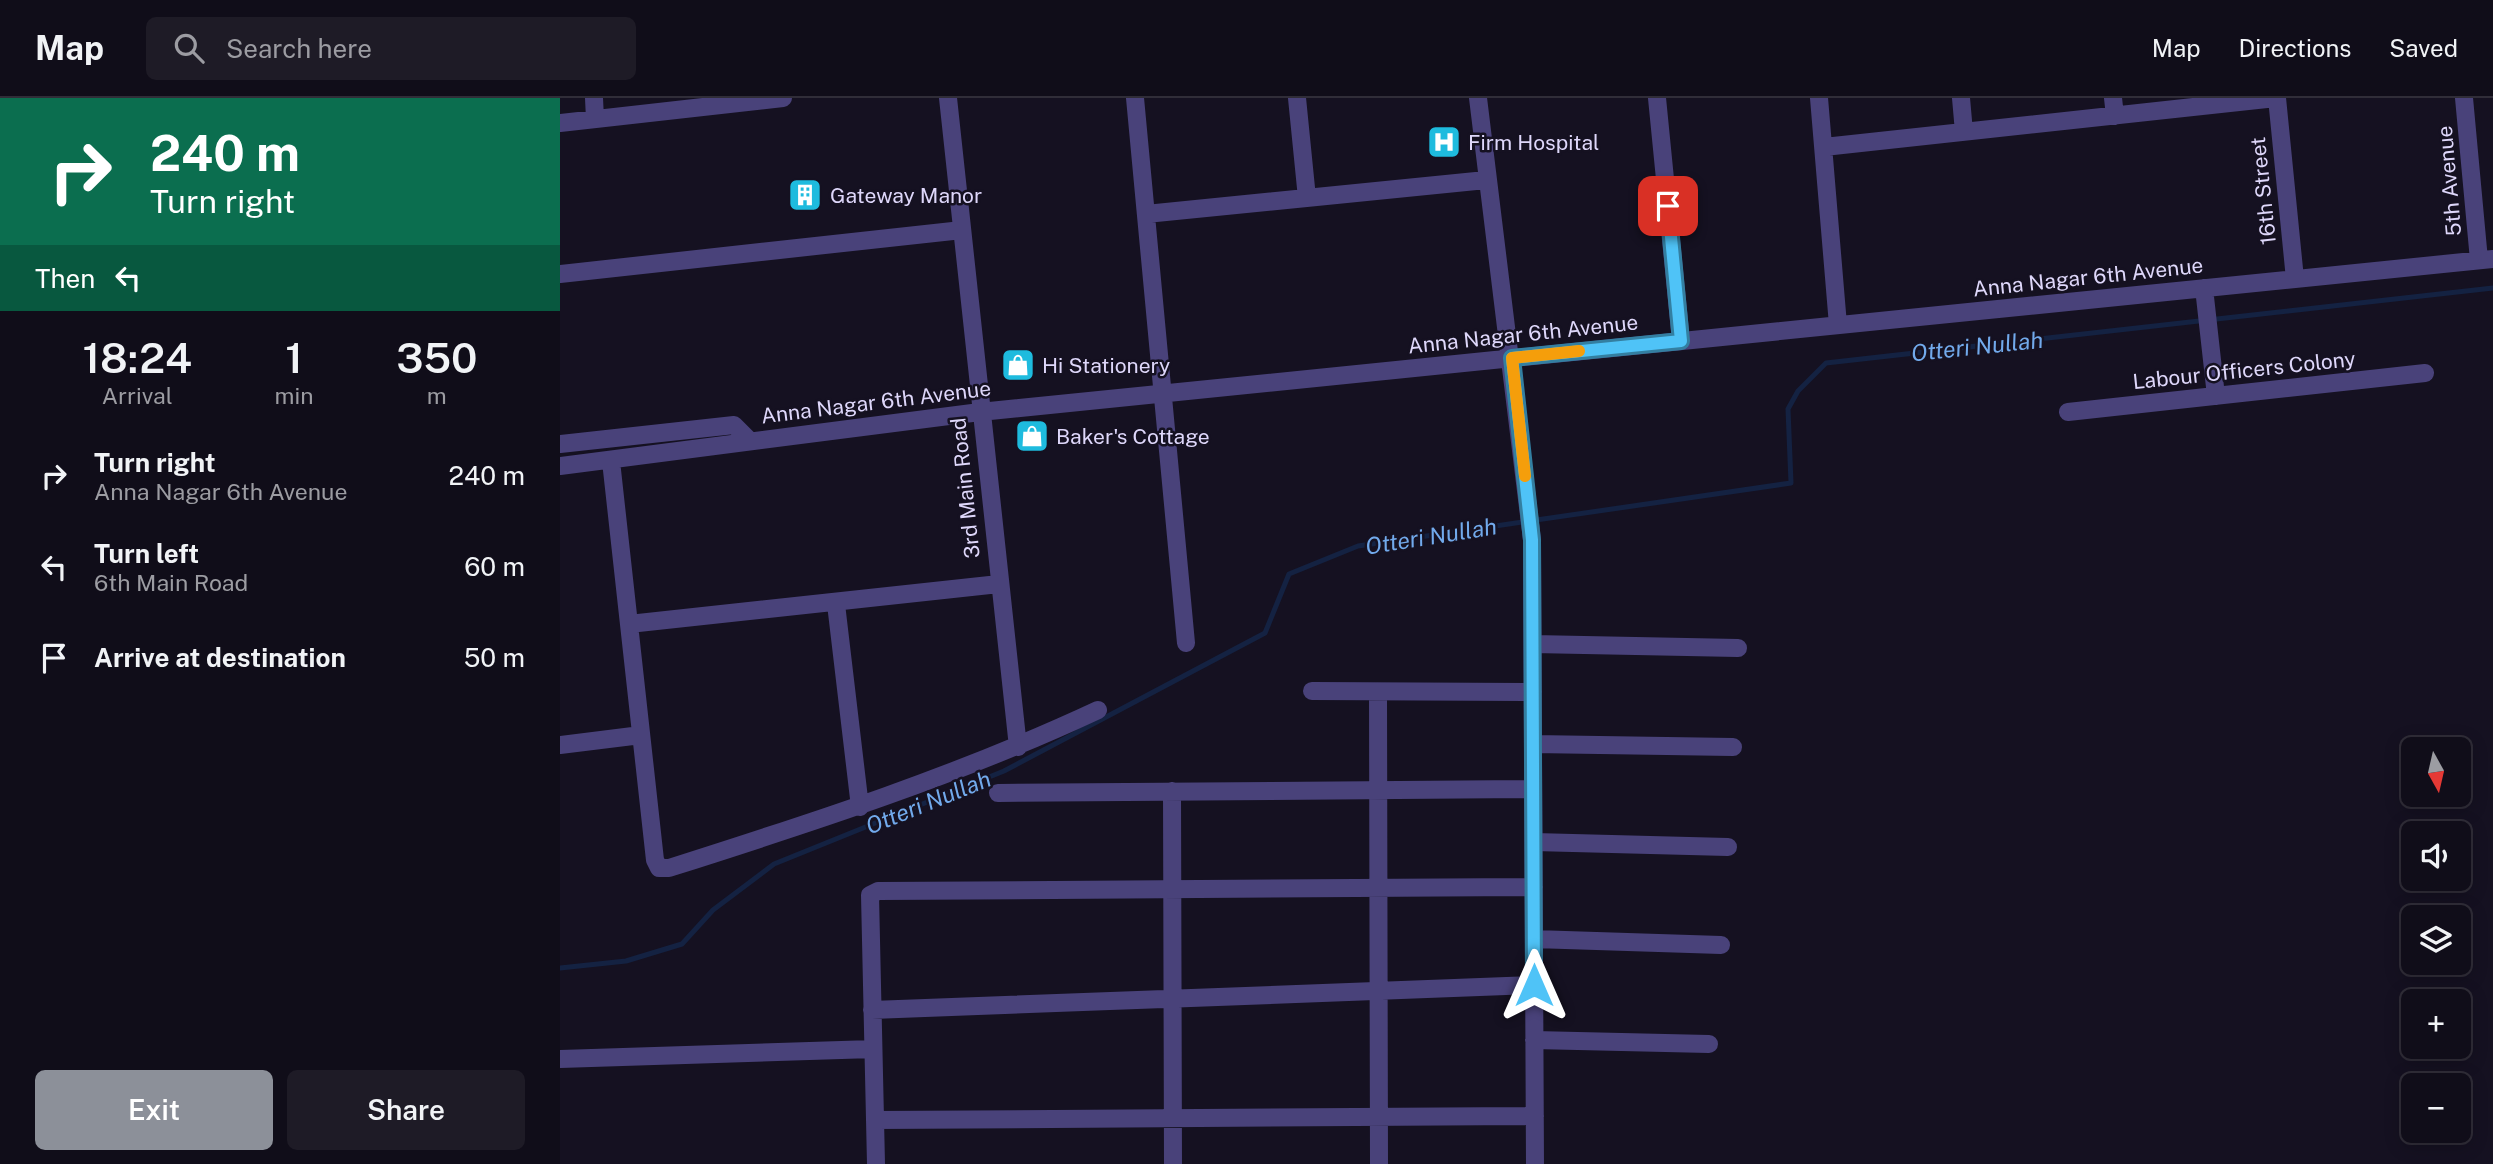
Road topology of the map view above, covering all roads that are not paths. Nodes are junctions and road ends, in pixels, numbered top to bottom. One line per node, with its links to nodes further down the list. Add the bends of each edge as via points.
1 (594, 98): 14 (street)
2 (783, 98): 12 (street)
3 (948, 98): 21 (street, 3rd Main Road)
4 (1135, 98): 20 (street)
5 (1297, 98): 19 (street)
6 (1478, 98): 18 (street)
7 (1657, 98): 27 (street)
8 (1819, 98): 17 (street)
9 (1961, 98): 16 (street)
10 (2276, 98): 13 (street); 24 (street, 16th Street)
11 (2464, 98): 22 (street, 5th Avenue)
12 (752, 100): 14 (street)
13 (2114, 107): 16 (street)
14 (595, 119): 15 (street)
15 (560, 123)
16 (1964, 132): 17 (street)
17 (1824, 147): 26 (street)
18 (1486, 180): 19 (street); 28 (street)
19 (1307, 198): 20 (street)
20 (1146, 214): 30 (street)
21 (962, 230): 23 (street); 32 (street, 3rd Main Road)
22 (2486, 259): 24 (street, Anna Nagar 6th Avenue)
23 (560, 274)
24 (2295, 279): 25 (street, Anna Nagar 6th Avenue)
25 (2204, 288): 26 (street, Anna Nagar 6th Avenue); 31 (street)
26 (1838, 325): 27 (street, Anna Nagar 6th Avenue)
27 (1681, 341): 28 (street, Anna Nagar 6th Avenue)
28 (1512, 358): 30 (street, Anna Nagar 6th Avenue); 42 (street, via 1532,540)
29 (2425, 373): 31 (street, Labour Officers Colony)
30 (1163, 394): 32 (street, Anna Nagar 6th Avenue); 41 (street)
31 (2216, 396): 33 (street, Labour Officers Colony)
32 (980, 412): 34 (street, Anna Nagar 6th Avenue); 38 (street, 3rd Main Road)
33 (2068, 412)
34 (748, 439): 35 (street, via 734,425); 36 (street, Anna Nagar 6th Avenue)
35 (560, 444)
36 (611, 461): 37 (street, Anna Nagar 6th Avenue); 40 (street)
37 (560, 466)
38 (999, 584): 39 (street); 51 (street, 3rd Main Road)
39 (836, 604): 40 (street); 57 (street)
40 (629, 624): 48 (street)
41 (1186, 643)
42 (1533, 644): 43 (street); 46 (street)
43 (1738, 648)
44 (1312, 691): 45 (street)
45 (1378, 692): 46 (street); 54 (street)
46 (1533, 692): 49 (street)
47 (1098, 710): 51 (street)
48 (641, 735): 50 (street); 57 (street, via 659,868 669,869)
49 (1533, 744): 52 (street); 53 (street)
50 (560, 745)
51 (1018, 747): 57 (street)
52 (1733, 747)
53 (1533, 789): 54 (street); 58 (street)
54 (1378, 790): 55 (street); 61 (street)
55 (1171, 791): 56 (street); 62 (street)
56 (998, 793)
57 (860, 807)
58 (1534, 842): 59 (street); 60 (street)
59 (1728, 848)
60 (1534, 887): 61 (street); 63 (street)
61 (1378, 888): 62 (street); 66 (street)
62 (1172, 889): 67 (street); 68 (street, via 878,891 870,895)
63 (1534, 939): 64 (street); 65 (street)
64 (1721, 944)
65 (1534, 985): 66 (street); 69 (street)
66 (1379, 990): 67 (street); 74 (street)
67 (1171, 1001): 68 (street); 75 (street)
68 (872, 1010): 71 (street)
69 (1534, 1040): 70 (street); 73 (street)
70 (1709, 1044)
71 (873, 1049): 72 (street); 76 (street)
72 (560, 1059)
73 (1535, 1116): 74 (street); 80 (street)
74 (1379, 1117): 75 (street); 79 (street)
75 (1173, 1118): 76 (street); 78 (street)
76 (875, 1120): 77 (street)
77 (877, 1164)
78 (1173, 1164)
79 (1379, 1164)
80 (1535, 1164)

